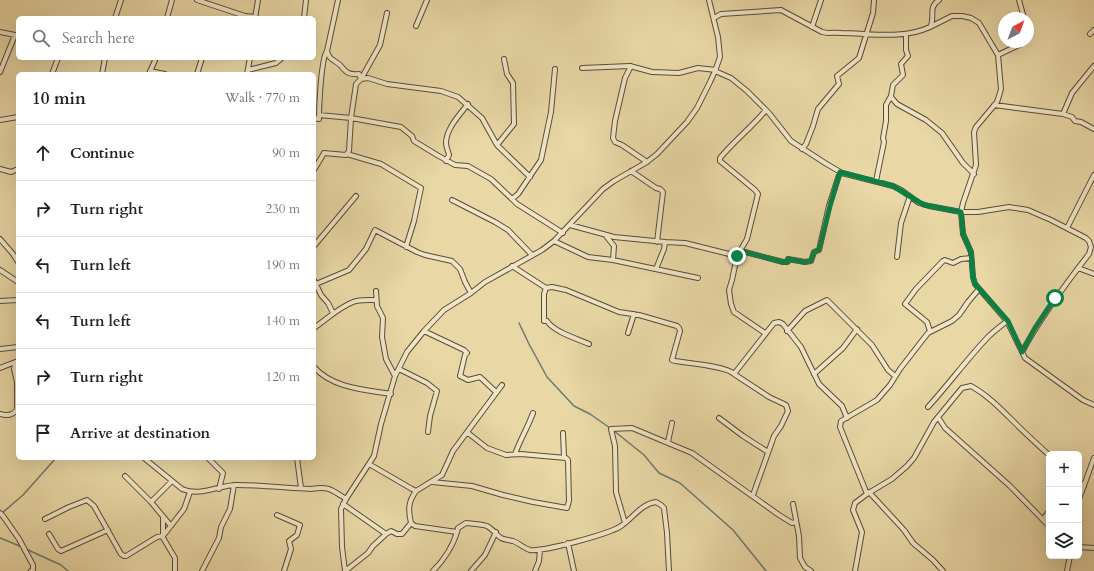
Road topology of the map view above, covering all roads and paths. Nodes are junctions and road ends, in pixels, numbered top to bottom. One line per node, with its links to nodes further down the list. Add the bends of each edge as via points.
1 (121, 0): 15 (street)
2 (172, 0): 16 (street)
3 (197, 0): 17 (street)
4 (258, 0): 18 (street)
5 (306, 0): 19 (street)
6 (338, 0): 30 (street)
7 (427, 0): 21 (street)
8 (709, 0): 20 (street)
9 (821, 0): 22 (street)
10 (874, 0): 26 (street, via 874,13)
11 (939, 0): 23 (street, via 932,9)
12 (1019, 0): 13 (street)
13 (1022, 12)
14 (387, 13): 50 (street, via 380,45)
15 (115, 16)
16 (167, 16)
17 (245, 16)
18 (256, 16)
19 (304, 16)
20 (714, 18): 22 (street, via 721,14 781,10); 43 (street, via 720,58)
21 (416, 26)
22 (812, 26): 26 (street, via 828,33)
23 (930, 27): 27 (street); 31 (street, via 952,16 971,18 979,23)
24 (1094, 30): 28 (street)
25 (0, 32): 44 (street, via 15,35)
26 (868, 34): 27 (street); 63 (street, via 859,58 839,74 839,84 818,109)
27 (906, 34): 51 (street, via 908,56 901,64 903,75 893,85)
28 (1090, 34)
29 (1013, 48): 31 (street)
30 (327, 51): 50 (street, via 330,59 342,69 359,74); 56 (street, via 324,54)
31 (998, 55): 53 (street, via 1001,89)
32 (504, 59): 62 (street, via 507,74 513,83 514,124)
33 (57, 60): 45 (street)
34 (105, 60): 46 (street)
35 (155, 60): 47 (street)
36 (201, 60): 48 (street)
37 (250, 60): 49 (street)
38 (280, 60): 49 (street)
39 (631, 66): 41 (street); 43 (street, via 652,72 679,73 698,68); 66 (street, via 625,78 614,121 613,138 615,142)
40 (1094, 66): 55 (street, via 1072,93)
41 (582, 68)
42 (555, 69): 74 (street, via 551,112 541,160)
43 (715, 71): 54 (street, via 739,83); 66 (street, via 697,108 687,122)
44 (0, 72)
45 (53, 72)
46 (102, 72)
47 (150, 72)
48 (198, 72)
49 (247, 72)
50 (361, 79): 52 (street, via 368,78 387,84 441,91); 59 (street, via 356,84)
51 (891, 97): 72 (street, via 942,133); 75 (street, via 886,106 884,142)
52 (468, 104): 62 (street, via 482,118); 65 (street, via 449,131 446,143 449,155)
53 (994, 105): 55 (street); 72 (street, via 974,132 977,161)
54 (766, 110): 63 (street, via 786,136); 91 (street, via 720,158 720,161 758,194 747,240)
55 (1064, 114): 61 (street)
56 (319, 115): 58 (street, via 319,119); 59 (street)
57 (16, 117): 60 (street)
58 (316, 118)
59 (351, 118): 64 (street, via 350,148); 65 (street, via 401,127 422,147)
60 (0, 120)
61 (1094, 129)
62 (497, 145): 74 (street)
63 (802, 149): 71 (street)
64 (347, 154): 67 (street, via 324,153); 90 (street, via 381,164 421,188)
65 (446, 161): 79 (street, via 468,166 491,179)
66 (647, 162): 70 (street)
67 (316, 167)
68 (0, 169): 69 (street, via 11,172)
69 (16, 170)
70 (631, 171): 81 (street, via 603,189); 87 (street, via 663,192)
71 (840, 172): 75 (street); 91 (street, via 819,250 814,252 811,261 788,259 788,262 783,262)
72 (974, 174): 80 (street)
73 (1094, 175): 82 (street)
74 (530, 177): 79 (street)
75 (876, 180): 77 (street)
76 (356, 196): 89 (street)
77 (910, 196): 80 (street, via 924,205); 94 (street, via 901,223)
78 (452, 200): 92 (street, via 508,230)
79 (512, 200): 83 (street)
80 (961, 212): 82 (street, via 1014,207 1028,210); 95 (street, via 963,234)
81 (570, 225): 83 (street); 84 (street)
82 (1068, 228): 99 (street, via 1086,238 1091,247)
83 (563, 233): 86 (street)
84 (606, 236): 87 (street); 97 (street, via 614,246)
85 (0, 239): 96 (street)
86 (554, 241): 92 (street); 97 (street, via 588,257)
87 (656, 242): 88 (street)
88 (665, 242): 93 (street, via 685,243); 100 (street)
89 (316, 244)
90 (406, 247): 105 (street, via 375,230 366,249 349,270); 110 (street, via 452,262 460,269)
91 (741, 251): 93 (street)
92 (532, 255): 98 (street)
93 (737, 256): 123 (street, via 729,290 731,307)
94 (897, 257)
95 (971, 258): 108 (street, via 973,277); 121 (street, via 954,263 943,261 905,304 927,322)
96 (16, 259)
97 (613, 260): 100 (street)
98 (512, 266): 107 (street); 110 (street)
99 (1078, 268): 102 (street); 127 (street, via 1035,328)
100 (656, 269): 103 (street)
101 (0, 270): 104 (street)
102 (1094, 274)
103 (698, 278)
104 (16, 281)
105 (316, 282)
106 (316, 284): 114 (street)
107 (546, 288): 115 (street, via 566,290 616,311); 124 (street, via 544,321)
108 (979, 289): 116 (street); 121 (street, via 959,315)
109 (376, 291): 112 (street)
110 (471, 293): 119 (street, via 444,310)
111 (16, 300): 113 (street)
112 (376, 300): 114 (street, via 354,301); 134 (street, via 383,318 382,337 387,364)
113 (0, 301)
114 (333, 313): 117 (street)
115 (634, 314): 122 (street); 132 (street, via 679,328 672,360 709,366)
116 (1008, 321): 127 (street); 141 (street, via 989,336)
117 (316, 326)
118 (857, 330): 120 (street, via 827,300 805,311); 133 (street, via 843,348); 135 (street, via 872,345 888,370)
119 (424, 331): 130 (street, via 407,352); 138 (street, via 464,350 467,353 460,376 468,380 480,377)
120 (787, 331): 123 (street, via 783,324 777,321); 133 (street, via 801,347)
121 (930, 331): 135 (street)
122 (628, 333)
123 (764, 334): 132 (street)
124 (589, 344)
125 (16, 347): 126 (street)
126 (0, 349)
127 (1022, 352): 140 (street, via 1029,362)
128 (16, 362): 129 (street); 136 (street)
129 (0, 368)
130 (399, 369): 134 (street); 149 (street, via 427,382 437,391)
131 (316, 370): 139 (street, via 348,386)
132 (734, 374): 153 (street, via 788,408)
133 (814, 374): 146 (street, via 819,384 842,406)
134 (395, 376): 139 (street)
135 (895, 376): 146 (street, via 877,400)
136 (16, 378)
137 (502, 385): 138 (street)
138 (496, 392): 150 (street)
139 (391, 394): 161 (street, via 374,456)
140 (1094, 405)
141 (928, 407)
142 (16, 410): 144 (street, via 13,414)
143 (533, 413): 155 (street)
144 (0, 414)
145 (719, 418): 153 (street)
146 (847, 418): 172 (street, via 841,421 840,427)
147 (938, 418): 154 (street, via 962,388 971,386 991,399); 172 (street, via 911,463 892,479); 183 (street, via 945,428 999,475)
148 (672, 423): 152 (street)
149 (428, 432)
150 (468, 432): 155 (street, via 487,448 506,455); 164 (street, via 453,451 442,475)
151 (563, 433): 156 (street)
152 (668, 442): 173 (street, via 692,453); 186 (street, via 632,428 612,429 616,492)
153 (768, 452): 173 (street)
154 (1046, 452)
155 (515, 454): 156 (street)
156 (564, 457): 164 (street, via 568,460 567,508 472,486)
157 (1094, 458): 166 (street)
158 (146, 460): 163 (street)
159 (210, 460): 168 (street, via 223,473)
160 (297, 460): 167 (street)
161 (369, 464): 169 (street); 174 (street)
162 (125, 476): 175 (street)
163 (172, 481): 171 (street); 175 (street)
164 (432, 482): 169 (street)
165 (234, 485): 167 (street); 168 (street); 202 (street, via 230,509)
166 (1084, 486): 170 (street)
167 (301, 488): 174 (street, via 330,488)
168 (219, 489): 171 (street)
169 (416, 491): 185 (street, via 408,510)
170 (1082, 491)
171 (190, 492): 188 (street, via 184,509)
172 (868, 493): 211 (street, via 859,500 853,510 862,532); 212 (street, via 904,530 913,543)
173 (753, 496): 184 (street, via 792,523)
174 (346, 499): 176 (street)
175 (151, 502): 181 (street)
176 (343, 504): 193 (street); 204 (street, via 341,512)
177 (793, 504): 184 (street)
178 (0, 514): 200 (street, via 19,539 33,564)
179 (277, 515): 203 (street, via 300,525 296,535 289,541 291,550)
180 (1046, 516): 183 (street)
181 (163, 518): 188 (street); 194 (street)
182 (45, 519): 189 (street, via 87,500 94,506)
183 (1043, 520): 187 (street)
184 (796, 522): 210 (street, via 800,558)
185 (411, 523): 190 (street, via 415,526); 193 (street, via 400,535 391,531)
186 (625, 523): 195 (street, via 613,530); 209 (street, via 650,504 656,502 664,508)
187 (1046, 523)
188 (171, 526): 194 (street)
189 (108, 530): 192 (street, via 61,551); 194 (street, via 124,556)
190 (457, 532): 191 (street, via 458,528 466,523 485,525); 205 (street, via 454,542)
191 (496, 532): 198 (street, via 500,538 513,541 524,548); 206 (street, via 485,555)
192 (49, 534)
193 (386, 534): 204 (street)
194 (163, 536): 201 (street, via 174,558)
195 (568, 543): 198 (street); 208 (street)
196 (1082, 546): 197 (street)
197 (1094, 548)
198 (540, 550): 207 (street)
199 (1069, 559): 213 (street)
200 (31, 571)
201 (175, 571)
202 (202, 571)
203 (284, 571)
204 (346, 571)
205 (433, 571)
206 (471, 571)
207 (535, 571)
208 (574, 571)
209 (669, 571)
210 (811, 571)
211 (855, 571)
212 (943, 571)
213 (1067, 571)

